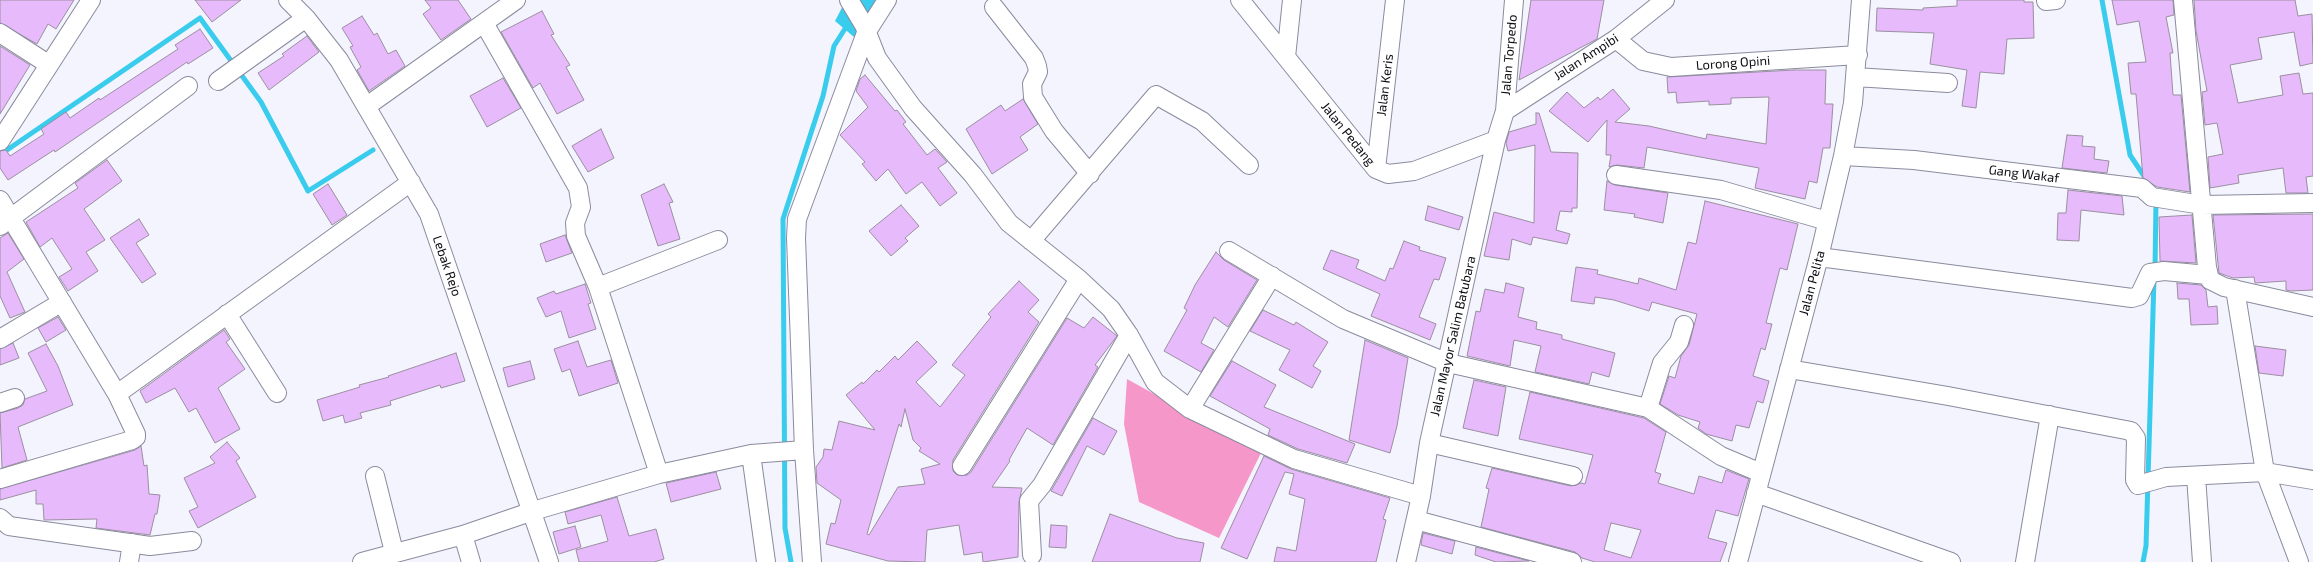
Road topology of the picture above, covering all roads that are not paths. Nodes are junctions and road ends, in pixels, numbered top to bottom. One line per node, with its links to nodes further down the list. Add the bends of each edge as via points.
1 (288, 0): 14 (street, Lebak Rejo)
2 (516, 0): 15 (street)
3 (849, 0): 16 (street)
4 (887, 0): 16 (street)
5 (1240, 0): 20 (street, Jalan Pedang)
6 (1292, 0): 20 (street)
7 (1395, 0): 32 (street, Jalan Keris)
8 (1514, 0): 27 (street, Jalan Torpedo)
9 (1665, 0): 18 (street, Jalan Ampibi)
10 (1861, 0): 19 (street, Jalan Pelita)
11 (2183, 0): 38 (street)
12 (85, 2): 21 (street)
13 (994, 8): 33 (street, via 1034,58 1038,72 1032,84 1033,97 1054,131)
14 (306, 18): 22 (street); 26 (street, Lebak Rejo, via 338,60)
15 (484, 23): 26 (street); 48 (street, via 578,188 581,206 575,231 578,244)
16 (865, 29): 42 (street, via 876,58 913,108 973,176 1009,224); 64 (street, via 797,219)
17 (0, 32): 21 (street)
18 (1616, 39): 19 (street, Lorong Opini, via 1643,61 1671,67); 27 (street, Jalan Ampibi)
19 (1858, 55): 23 (street, Jalan Pelita)
20 (1286, 57): 32 (street, Jalan Pedang)
21 (48, 64): 29 (street)
22 (230, 72)
23 (1856, 77): 24 (street); 30 (street, Jalan Pelita)
24 (1948, 83)
25 (188, 86): 39 (street)
26 (367, 106): 35 (street, Lebak Rejo)
27 (1505, 111): 28 (street, Jalan Mayor Salim Batubara)
28 (1496, 140): 32 (street, Jalan Pedang, via 1414,170 1388,174); 56 (street, Jalan Mayor Salim Batubara)
29 (0, 141)
30 (1843, 156): 38 (street, Gang Wakaf, via 1914,160 2142,188 2158,198); 40 (street, Jalan Pelita)
31 (1249, 166): 33 (street, via 1202,121 1156,95)
32 (1376, 169)
33 (1090, 174): 42 (street)
34 (1616, 175): 40 (street, via 1721,190)
35 (411, 182): 52 (street); 77 (street, Lebak Rejo, via 429,214)
36 (0, 200): 39 (street)
37 (2313, 202): 38 (street, Gang Wakaf)
38 (2202, 205): 45 (street)
39 (5, 221): 50 (street)
40 (1827, 221): 44 (street, Jalan Pelita)
41 (718, 240): 48 (street)
42 (1031, 241): 47 (street)
43 (1230, 251): 46 (street)
44 (1819, 257): 45 (street, via 2132,298 2139,296 2157,272); 57 (street, Jalan Pelita)
45 (2208, 274): 49 (street, via 2214,283)
46 (1272, 276): 56 (street, via 1343,319); 61 (street)
47 (1079, 279): 54 (street, via 1111,309); 66 (street)
48 (598, 287): 69 (street)
49 (2235, 290): 51 (street); 67 (street)
50 (62, 302): 55 (street); 59 (street)
51 (2313, 308)
52 (227, 314): 58 (street); 59 (street)
53 (1684, 325): 60 (street, via 1680,342 1662,363)
54 (1129, 334): 61 (street, via 1155,382); 84 (street, via 1042,485 1029,501)
55 (0, 339)
56 (1448, 363): 60 (street); 63 (street, Jalan Mayor Salim Batubara)
57 (1789, 369): 62 (street); 68 (street, Jalan Pelita)
58 (277, 393)
59 (117, 394): 73 (street, via 136,434 134,439)
60 (1648, 408): 68 (street, via 1721,456)
61 (1190, 409): 76 (street, via 1294,459)
62 (2050, 415): 72 (street, via 2134,432 2136,484 2166,477); 95 (street)
63 (1428, 443): 71 (street); 76 (street, Jalan Mayor Salim Batubara)
64 (801, 450): 65 (street); 90 (street)
65 (758, 454): 69 (street); 89 (street)
66 (962, 466)
67 (2265, 472): 72 (street); 74 (street); 97 (street)
68 (1761, 473): 75 (street, Jalan Pelita)
69 (659, 474): 77 (street)
70 (375, 476): 83 (street)
71 (1573, 476)
72 (2196, 476): 96 (street)
73 (0, 479)
74 (2313, 480)
75 (1756, 493): 93 (street, Jalan Pelita); 94 (street)
76 (1421, 496): 79 (street, Jalan Mayor Salim Batubara)
77 (533, 511): 80 (street); 88 (street, Lebak Rejo)
78 (0, 518): 82 (street, via 9,526)
79 (1416, 520): 91 (street, Jalan Mayor Salim Batubara); 92 (street)
80 (463, 535): 83 (street); 87 (street)
81 (192, 541): 82 (street, via 150,546)
82 (132, 543): 85 (street)
83 (394, 552): 86 (street)
84 (1032, 555)
85 (129, 562)
86 (362, 562)
87 (471, 562)
88 (549, 562)
89 (766, 562)
90 (812, 562)
91 (1406, 562)
92 (1572, 562)
93 (1738, 562)
94 (1951, 562)
95 (2025, 562)
96 (2202, 562)
97 (2299, 562)

